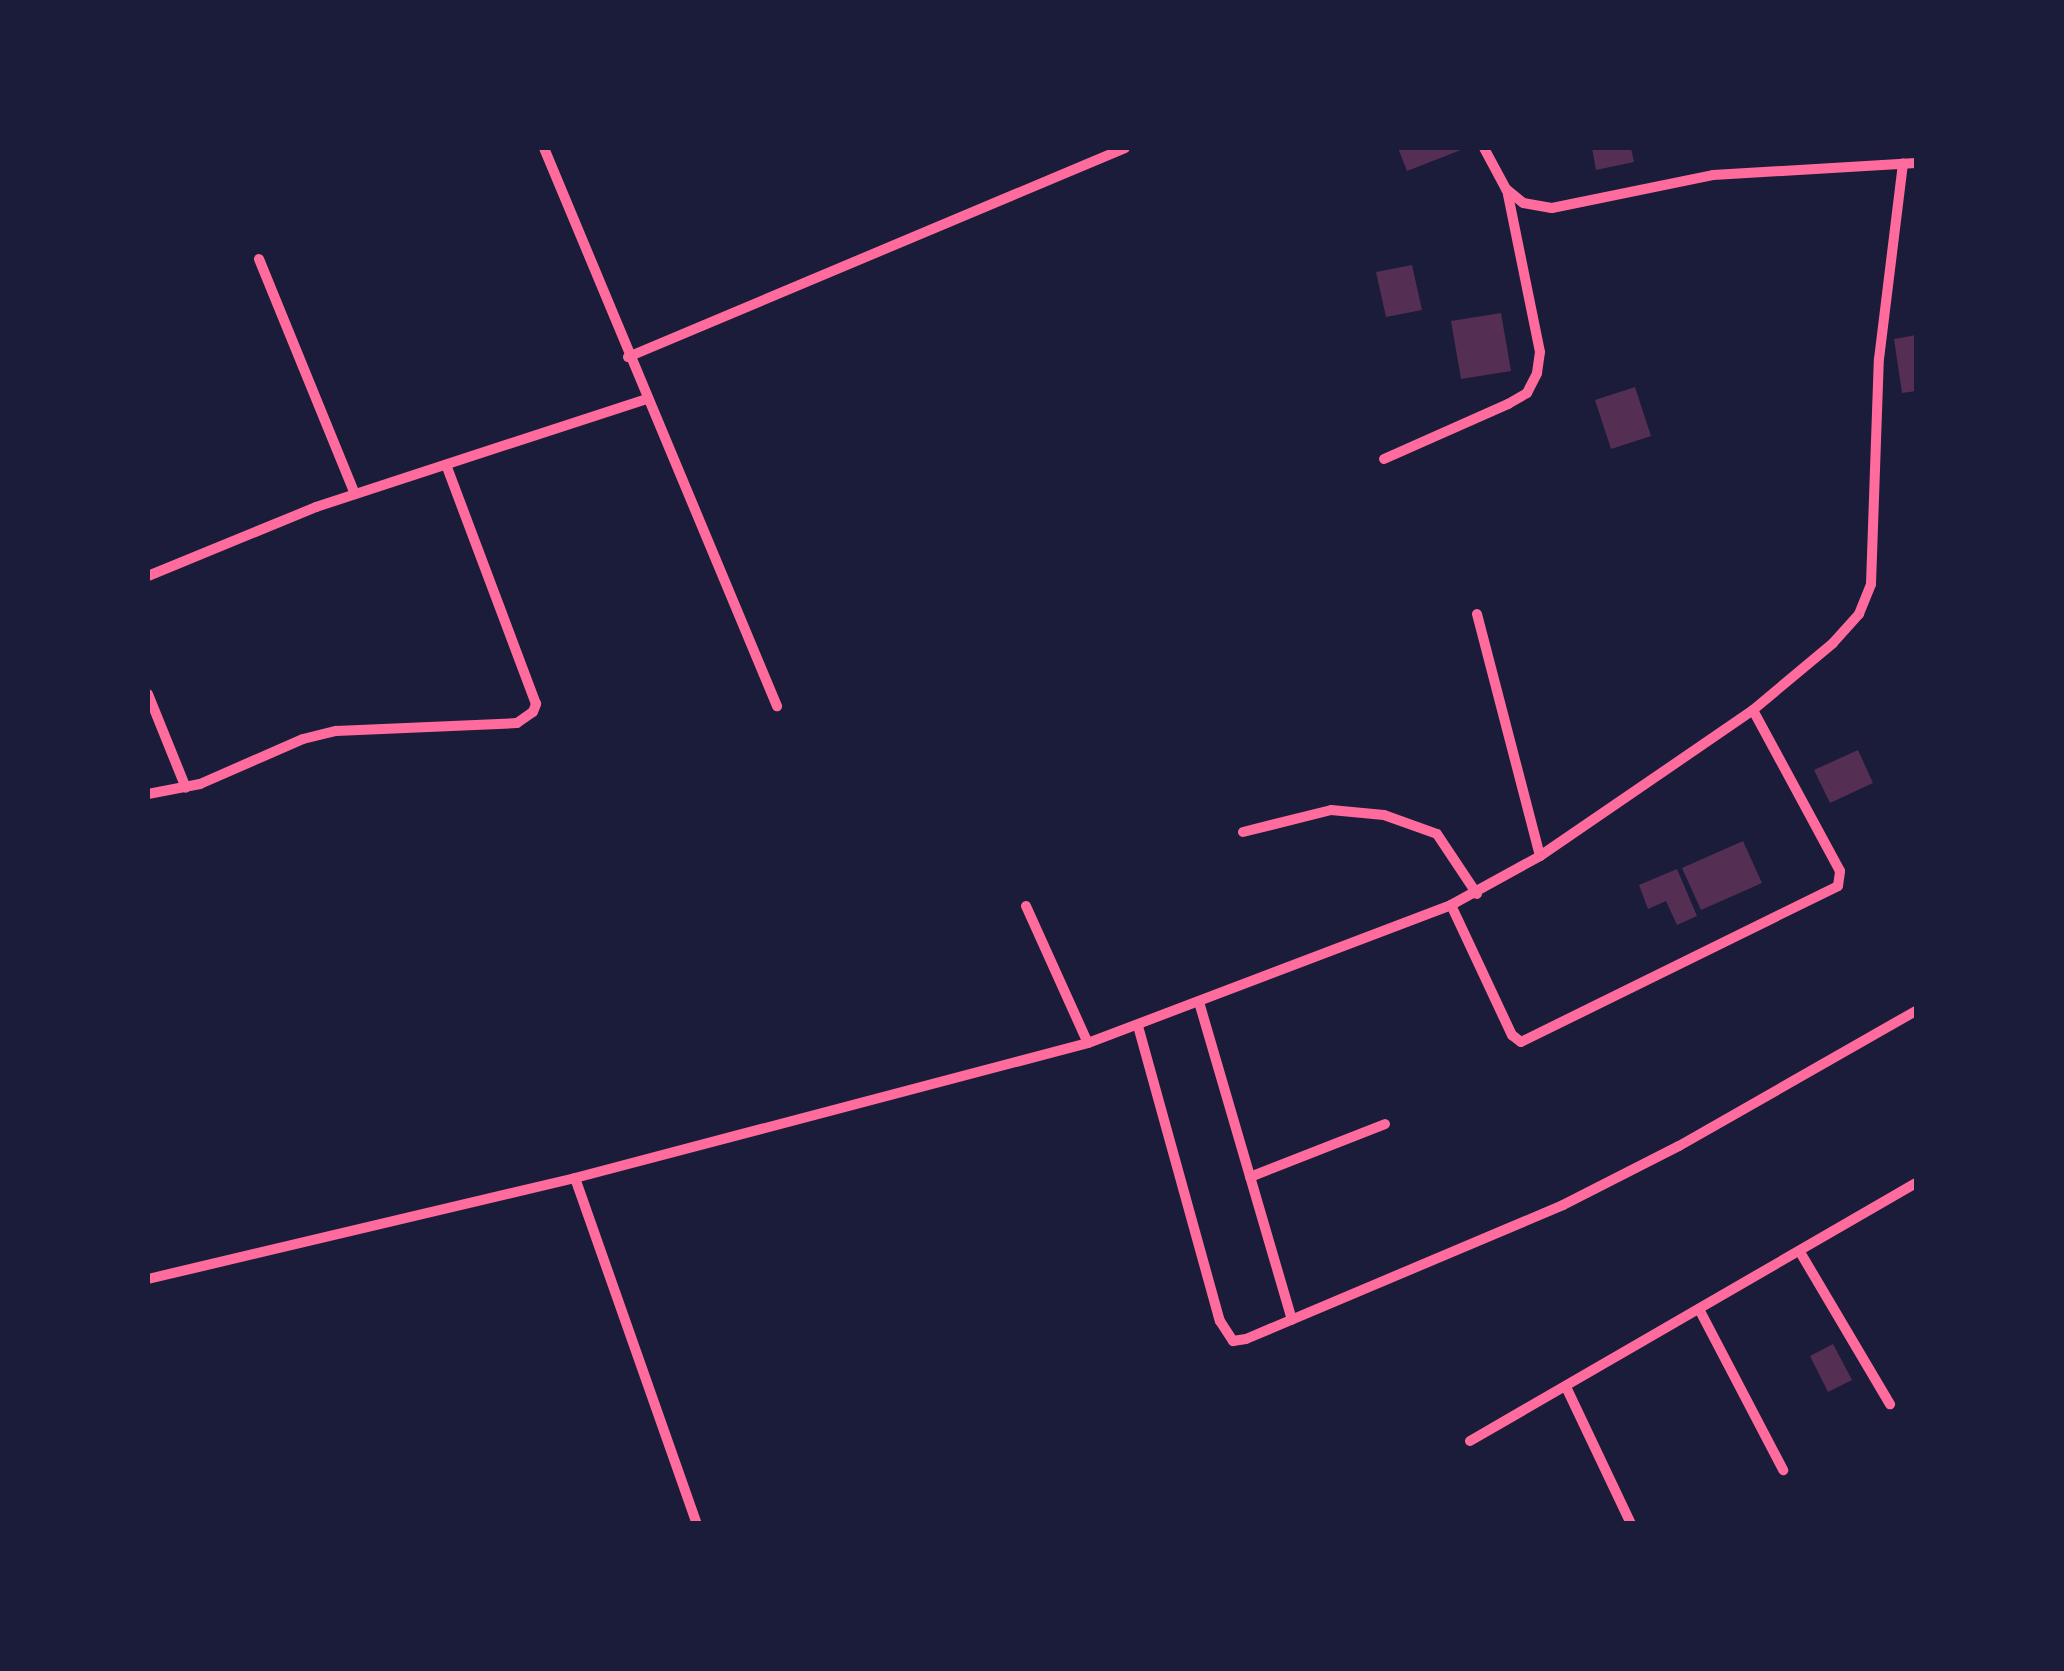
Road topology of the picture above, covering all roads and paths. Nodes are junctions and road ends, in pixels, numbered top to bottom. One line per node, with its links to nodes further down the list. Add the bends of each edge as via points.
1 (544, 148): 8 (street)
2 (1125, 148): 8 (street)
3 (1484, 148): 6 (street)
4 (1903, 163): 5 (street); 6 (street, via 1713,176 1552,208 1523,203); 17 (street, via 1875,408 1871,584 1859,614 1833,643)
5 (1916, 163)
6 (1506, 190): 10 (street, via 1540,352 1537,374 1526,393 1508,404)
7 (259, 260): 12 (street)
8 (628, 357): 9 (street)
9 (646, 398): 11 (street); 16 (street)
10 (1384, 460)
11 (446, 465): 12 (street); 18 (street, via 536,704 533,712 517,723 336,731)
12 (355, 494): 13 (street)
13 (148, 576)
14 (1477, 614): 21 (street)
15 (148, 694): 18 (street)
16 (776, 706)
17 (1753, 710): 21 (street); 23 (street, via 1840,871 1838,886 1520,1042)
18 (186, 788): 19 (street)
19 (148, 794)
20 (1243, 832): 22 (street, via 1331,810 1384,816 1437,834)
21 (1540, 856): 22 (street)
22 (1477, 894): 23 (street)
23 (1450, 905): 25 (street)
24 (1026, 906): 28 (street)
25 (1199, 1002): 27 (street); 30 (street)
26 (1916, 1011): 36 (street, via 1563,1205)
27 (1138, 1026): 28 (street); 36 (street, via 1224,1334 1246,1339)
28 (1088, 1044): 31 (street)
29 (1385, 1124): 30 (street)
30 (1250, 1177): 36 (street)
31 (574, 1178): 34 (street); 41 (street)
32 (1916, 1183): 33 (street)
33 (1800, 1252): 35 (street); 38 (street)
34 (148, 1279)
35 (1699, 1308): 37 (street); 40 (street)
36 (1292, 1320)
37 (1567, 1388): 39 (street); 42 (street)
38 (1890, 1404)
39 (1470, 1441)
40 (1783, 1470)
41 (697, 1524)
42 (1631, 1524)

